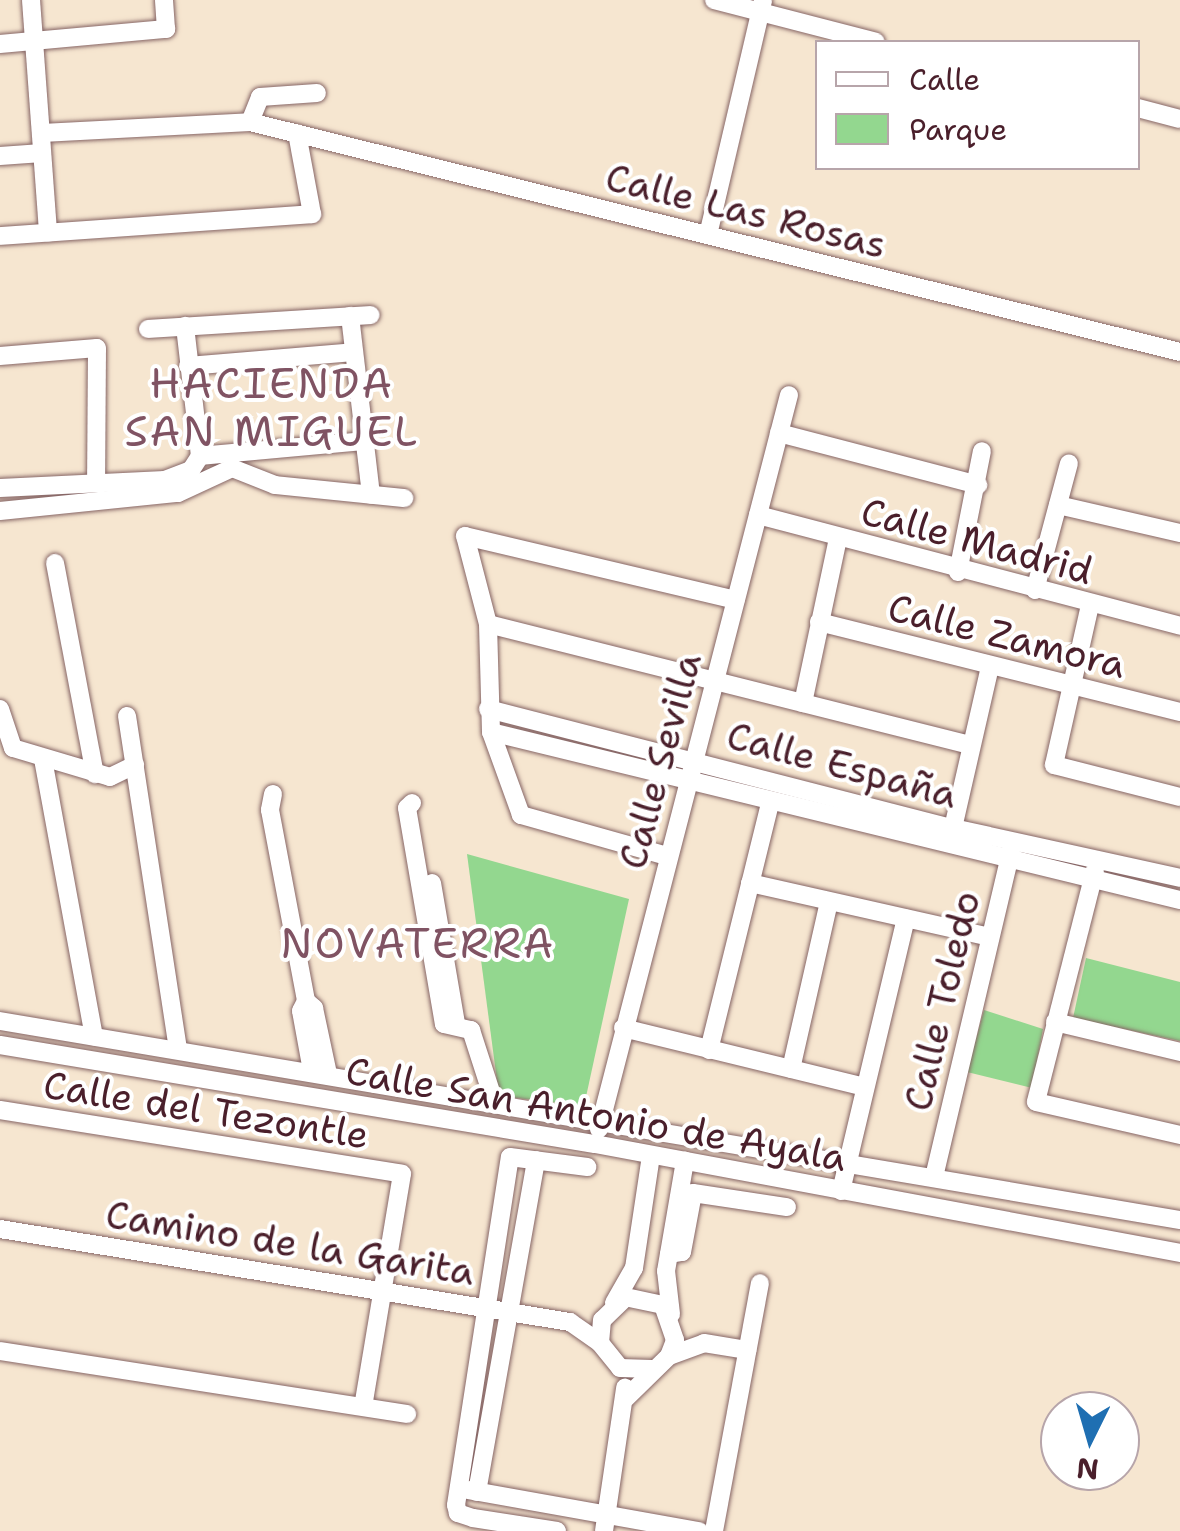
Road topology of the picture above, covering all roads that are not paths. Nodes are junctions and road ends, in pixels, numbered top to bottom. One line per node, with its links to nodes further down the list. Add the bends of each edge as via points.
1 (31, 0): 6 (street)
2 (164, 0): 6 (street, via 166,29)
3 (714, 0): 4 (street)
4 (762, 6): 5 (street); 17 (street)
5 (870, 40)
6 (34, 42): 7 (street); 12 (street)
7 (0, 44)
8 (317, 93): 11 (street, via 260,97)
9 (1140, 109): 10 (street)
10 (1180, 119)
11 (250, 122): 12 (street, Calle Las Rosas); 13 (street, Calle Las Rosas)
12 (42, 133): 14 (street)
13 (296, 133): 16 (street, via 312,214); 17 (street, Calle Las Rosas)
14 (42, 153): 15 (street); 16 (street)
15 (0, 156)
16 (48, 232): 18 (street)
17 (708, 235): 24 (street, Calle Las Rosas)
18 (0, 236)
19 (371, 315): 20 (street)
20 (350, 316): 21 (street); 23 (street)
21 (184, 326): 22 (street); 26 (street)
22 (148, 328)
23 (353, 352): 26 (street); 29 (street)
24 (1180, 352)
25 (0, 356): 34 (street, via 97,348)
26 (188, 366): 33 (street)
27 (789, 394): 28 (street, Calle Sevilla)
28 (779, 433): 35 (street); 41 (street, Calle Sevilla)
29 (364, 441): 31 (street); 37 (street)
30 (982, 451): 35 (street)
31 (232, 460): 33 (street); 37 (street, via 275,486)
32 (1070, 463): 39 (street)
33 (199, 468): 34 (street, via 165,480); 40 (street, via 178,494)
34 (96, 480): 36 (street)
35 (978, 485): 45 (street)
36 (0, 488)
37 (371, 495): 38 (street)
38 (404, 498)
39 (1058, 505): 42 (street); 46 (street)
40 (0, 511)
41 (758, 515): 43 (street, Calle Madrid); 47 (street, Calle Sevilla)
42 (1180, 533)
43 (838, 538): 45 (street, Calle Madrid); 49 (street)
44 (54, 564): 65 (street)
45 (958, 572): 46 (street, Calle Madrid)
46 (1035, 590): 48 (street, Calle Madrid)
47 (736, 600): 50 (street, via 465,536); 53 (street, Calle Sevilla)
48 (1090, 605): 51 (street, Calle Madrid); 54 (street)
49 (819, 622): 52 (street, Calle Zamora); 55 (street)
50 (488, 624): 53 (street); 57 (street)
51 (1180, 626)
52 (990, 666): 54 (street, Calle Zamora); 61 (street)
53 (716, 682): 55 (street); 63 (street, Calle Sevilla)
54 (1072, 687): 58 (street, Calle Zamora); 68 (street, via 1054,765)
55 (803, 704): 61 (street)
56 (0, 708): 62 (street, via 12,748)
57 (488, 709): 60 (street); 63 (street, Calle España)
58 (1180, 712)
59 (127, 716): 64 (street)
60 (491, 732): 66 (street, Calle España); 72 (street, via 521,815)
61 (970, 744): 70 (street)
62 (43, 758): 65 (street); 85 (street)
63 (691, 759): 66 (street, Calle Sevilla); 70 (street, Calle España)
64 (135, 764): 65 (street, via 117,776); 88 (street)
65 (95, 774)
66 (687, 780): 69 (street, Calle España); 72 (street, Calle Sevilla)
67 (273, 794): 92 (street, via 270,810 306,1001 314,1008)
68 (1180, 796)
69 (770, 804): 71 (street, Calle España); 75 (street)
70 (953, 828): 71 (street, Calle España)
71 (1012, 850): 73 (street, Calle España); 80 (street, Calle Toledo)
72 (668, 856): 84 (street, Calle Sevilla)
73 (1095, 869): 74 (street, Calle España); 77 (street, Calle España); 82 (street)
74 (1180, 878)
75 (750, 883): 78 (street); 89 (street)
76 (428, 895): 95 (street, via 444,1024 470,1030)
77 (1180, 900)
78 (829, 902): 79 (street); 91 (street)
79 (906, 919): 80 (street); 94 (street)
80 (990, 937): 106 (street, Calle Toledo)
81 (0, 1021): 83 (street)
82 (1054, 1022): 90 (street); 99 (street, via 1036,1102)
83 (35, 1026): 85 (street); 87 (street)
84 (624, 1028): 89 (street); 98 (street, Calle Sevilla)
85 (94, 1036): 88 (street)
86 (0, 1045): 87 (street, Calle San Antonio de Ayala)
87 (30, 1050): 96 (street, Calle San Antonio de Ayala)
88 (178, 1050): 92 (street)
89 (709, 1050): 91 (street)
90 (1180, 1052)
91 (790, 1069): 94 (street)
92 (320, 1073): 93 (street)
93 (362, 1080): 95 (street); 96 (street)
94 (864, 1087): 104 (street)
95 (494, 1101): 98 (street)
96 (357, 1104): 100 (street, Calle San Antonio de Ayala)
97 (0, 1110): 116 (street, Calle del Tezontle, via 402,1174)
98 (601, 1120): 100 (street, Calle Sevilla); 104 (street)
99 (1180, 1135)
100 (595, 1144): 101 (street, Calle San Antonio de Ayala)
101 (651, 1155): 103 (street, Calle San Antonio de Ayala); 107 (street)
102 (536, 1160): 105 (street); 118 (street, via 510,1156); 119 (street)
103 (685, 1161): 108 (street); 109 (street, Calle San Antonio de Ayala)
104 (848, 1162): 106 (street); 109 (street)
105 (588, 1167)
106 (934, 1177): 111 (street)
107 (647, 1180): 108 (street); 117 (street, via 634,1268)
108 (680, 1186): 114 (street)
109 (841, 1191): 113 (street, Calle San Antonio de Ayala)
110 (787, 1208): 114 (street, via 693,1193 682,1252)
111 (1180, 1220)
112 (0, 1229): 116 (street, Camino de la Garita)
113 (1180, 1253)
114 (669, 1254): 120 (street)
115 (760, 1284): 124 (street)
116 (382, 1291): 118 (street, Camino de la Garita); 130 (street)
117 (611, 1306): 120 (street, via 639,1295); 121 (street, Camino de la Garita); 122 (street)
118 (485, 1308): 119 (street, Camino de la Garita); 132 (street)
119 (509, 1312): 121 (street, Camino de la Garita); 133 (street)
120 (673, 1319): 123 (street); 126 (street)
121 (570, 1322): 122 (street, Camino de la Garita)
122 (600, 1343): 127 (street)
123 (704, 1343): 124 (street); 126 (street)
124 (748, 1350): 137 (street)
125 (0, 1351): 130 (street)
126 (669, 1356): 128 (street)
127 (611, 1362): 128 (street, via 630,1371); 129 (street)
128 (652, 1369): 129 (street)
129 (626, 1398): 134 (street)
130 (362, 1406): 131 (street)
131 (407, 1414)
132 (458, 1488): 133 (street); 135 (street, via 458,1513)
133 (477, 1492): 134 (street)
134 (606, 1523): 136 (street)
135 (558, 1531)
136 (699, 1531)
137 (714, 1531)

